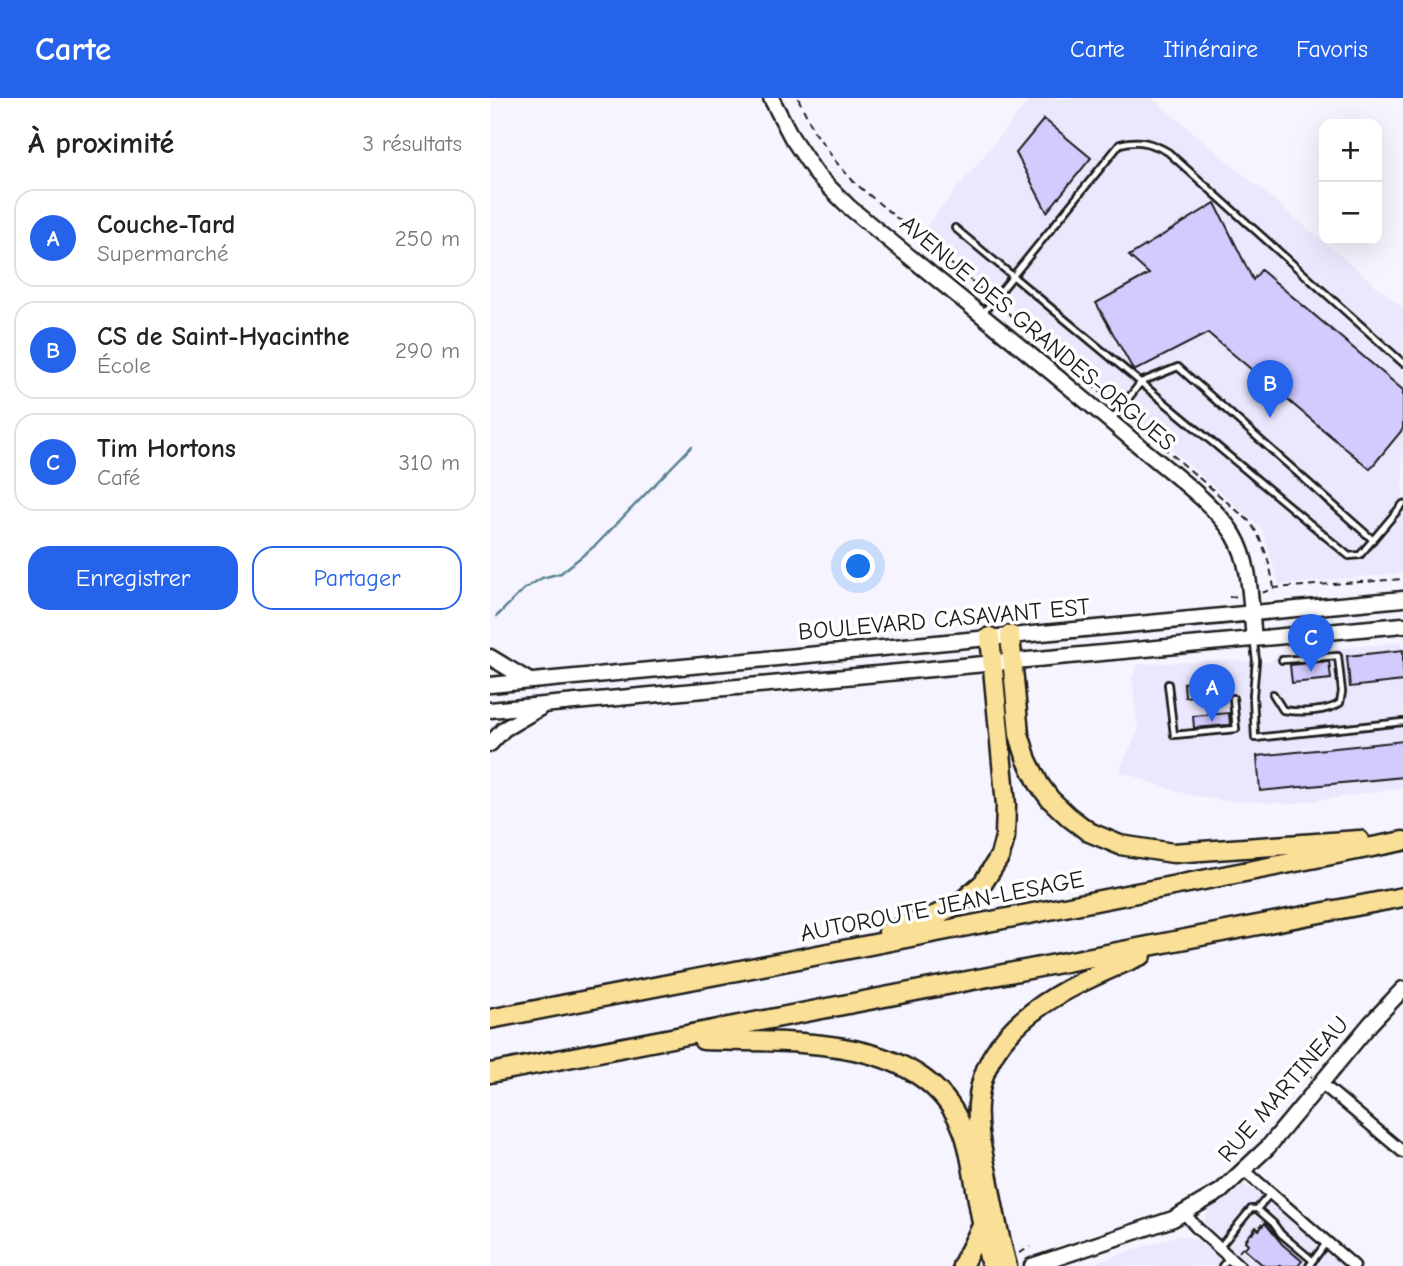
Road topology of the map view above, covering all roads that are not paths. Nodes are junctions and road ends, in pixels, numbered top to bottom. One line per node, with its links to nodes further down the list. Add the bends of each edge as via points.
1 (771, 98): 4 (street, AVENUE DES GRANDES-ORGUES, via 817,175)
2 (955, 228): 3 (lane)
3 (1012, 275): 4 (lane); 5 (lane, via 1121,144 1152,143 1168,152); 6 (lane)
4 (980, 316): 7 (street, AVENUE DES GRANDES-ORGUES)
5 (1403, 363)
6 (1141, 383): 7 (lane); 9 (lane, via 1178,367); 9 (lane, via 1349,556 1360,555)
7 (1110, 421): 11 (street, AVENUE DES GRANDES-ORGUES, via 1197,496 1233,534 1247,572)
8 (1403, 504): 9 (lane)
9 (1373, 540)
10 (1403, 599): 11 (street, BOULEVARD CASAVANT EST)
11 (1251, 613): 13 (street, BOULEVARD CASAVANT EST); 15 (street, AVENUE DES GRANDES-ORGUES)
12 (1403, 625): 15 (street, BOULEVARD CASAVANT EST)
13 (1010, 635): 14 (street, BOULEVARD CASAVANT EST); 18 (highway)
14 (990, 637): 19 (highway); 20 (street, BOULEVARD CASAVANT EST)
15 (1254, 639): 18 (street, BOULEVARD CASAVANT EST); 27 (lane, via 1255,738)
16 (490, 657): 20 (street)
17 (1282, 660): 23 (lane, via 1338,656 1340,703 1333,708 1283,710)
18 (1013, 662): 19 (street, BOULEVARD CASAVANT EST); 29 (highway, via 1020,738 1030,768 1062,811 1100,838 1137,849 1182,853)
19 (993, 664): 25 (street, BOULEVARD CASAVANT EST); 33 (highway, via 1006,816 996,866 976,891 951,908)
20 (529, 681): 22 (street, BOULEVARD CASAVANT EST)
21 (1168, 684): 24 (lane, via 1174,735 1236,729)
22 (490, 685)
23 (1273, 694)
24 (1233, 698)
25 (544, 705): 26 (street, BOULEVARD CASAVANT EST); 28 (street)
26 (490, 710)
27 (1403, 722)
28 (490, 744)
29 (1403, 836)
30 (1403, 841): 33 (highway, AUTOROUTE JEAN-LESAGE)
31 (1403, 897): 32 (highway)
32 (1174, 942): 36 (highway); 51 (highway, via 1085,980 1046,1003 1013,1028 991,1059 979,1094 979,1133)
33 (830, 952): 35 (highway, AUTOROUTE JEAN-LESAGE)
34 (1403, 989): 38 (street, RUE MARTINEAU)
35 (490, 1018)
36 (671, 1039): 37 (highway); 44 (highway, via 818,1046 871,1054 913,1070 944,1098 961,1126)
37 (490, 1073)
38 (1319, 1082): 39 (street); 40 (street, RUE MARTINEAU, via 1268,1147)
39 (1403, 1152)
40 (1244, 1168): 41 (street); 43 (street, RUE MARTINEAU, via 1221,1191)
41 (1270, 1194): 42 (lane); 45 (street)
42 (1257, 1209): 46 (lane, via 1251,1209); 48 (lane)
43 (1185, 1214): 46 (street); 52 (street, RUE MARTINEAU)
44 (983, 1224): 49 (highway); 50 (highway)
45 (1327, 1243): 48 (lane); 56 (street)
46 (1219, 1248): 47 (street)
47 (1229, 1257): 53 (lane); 54 (street)
48 (1312, 1260): 55 (lane)
49 (962, 1266)
50 (991, 1266)
51 (1007, 1266)
52 (1032, 1266)
53 (1222, 1266)
54 (1239, 1266)
55 (1309, 1266)
56 (1354, 1266)

